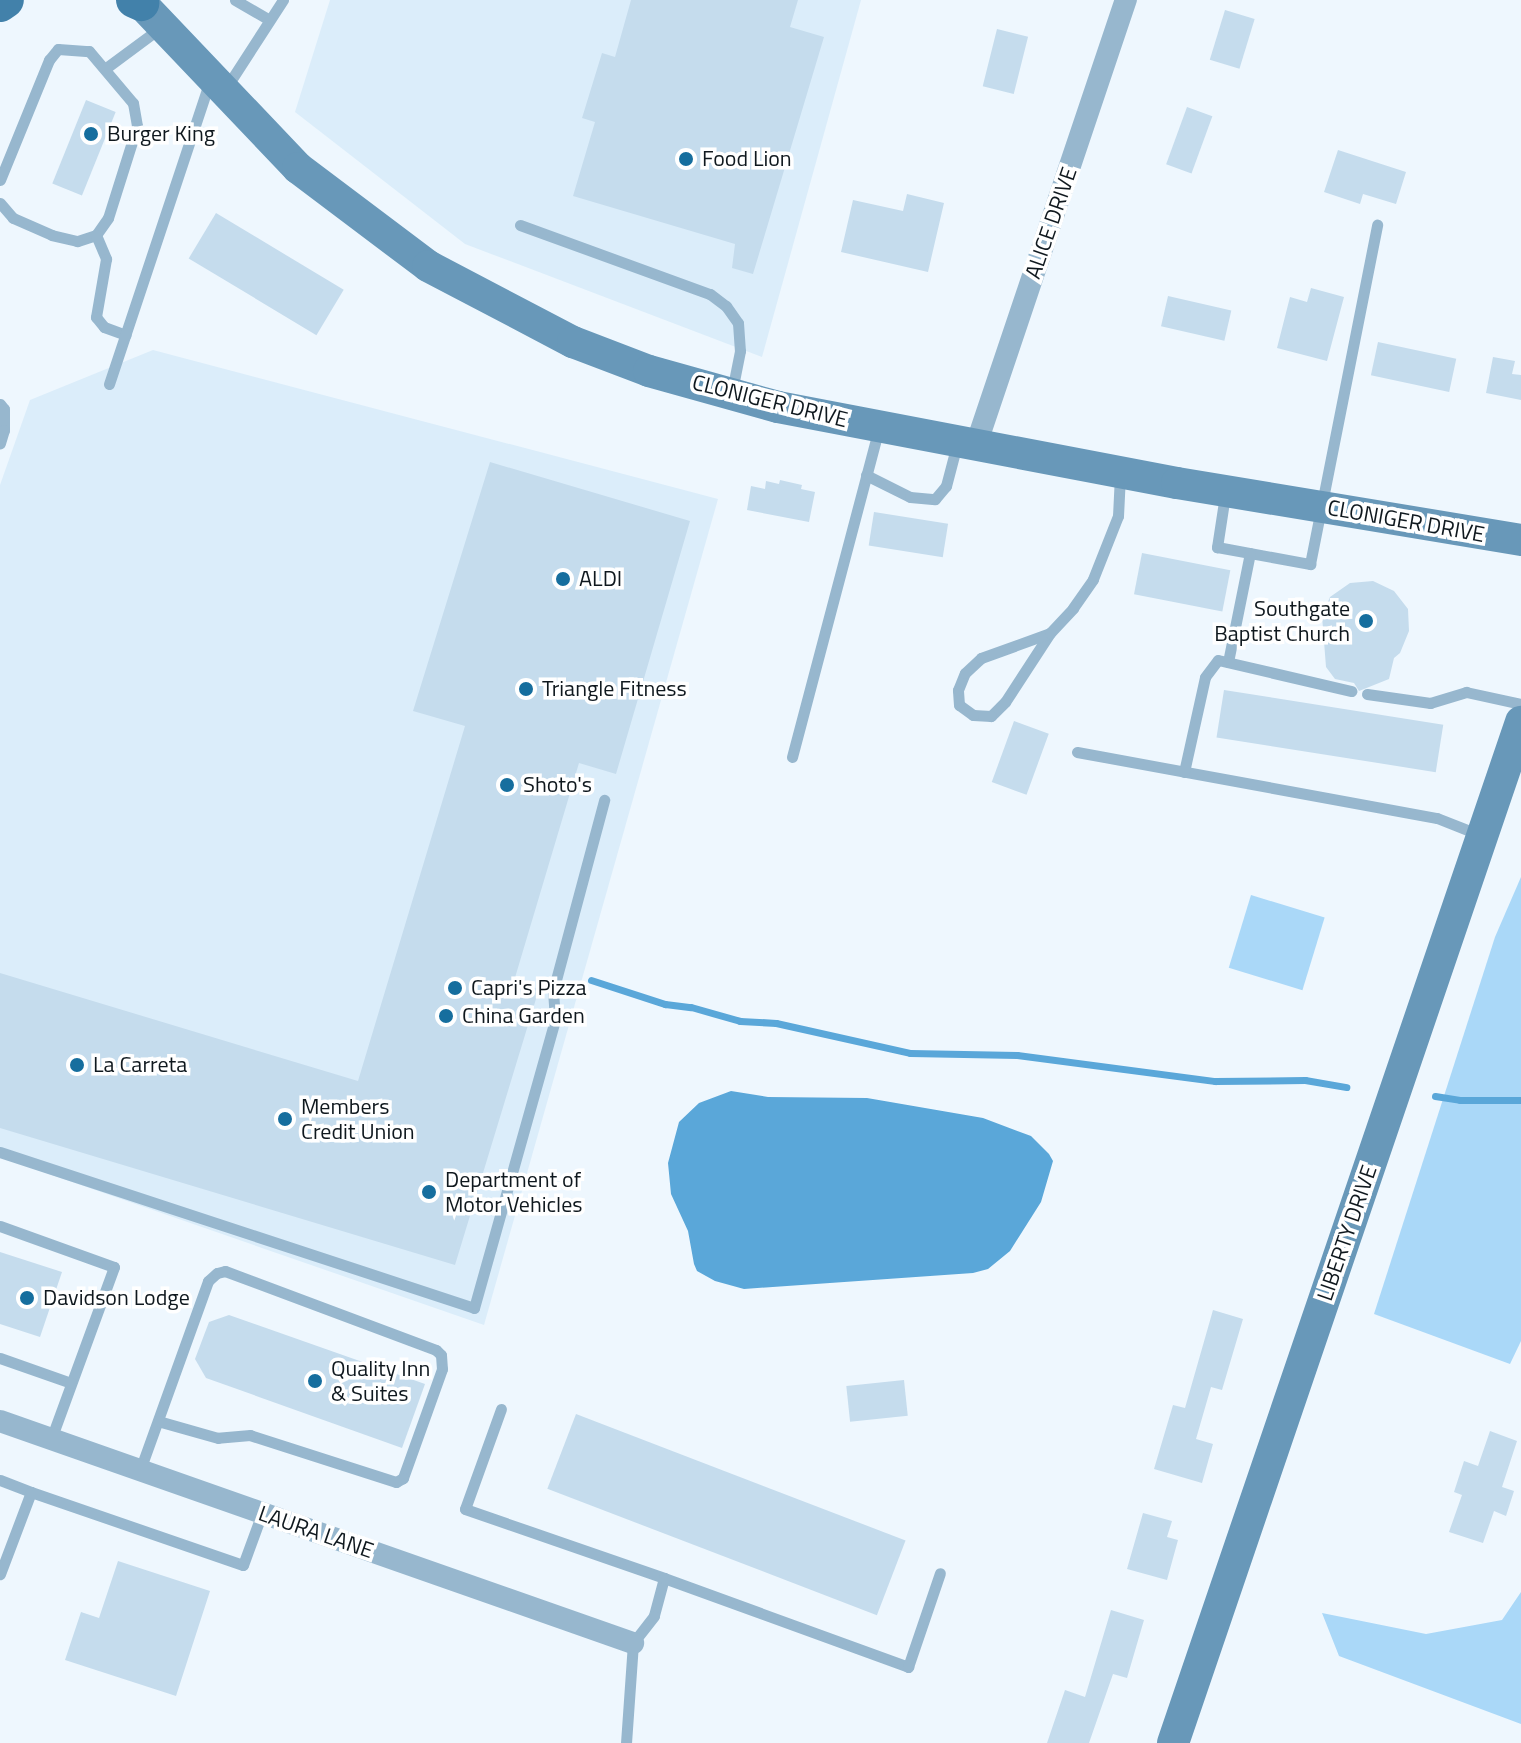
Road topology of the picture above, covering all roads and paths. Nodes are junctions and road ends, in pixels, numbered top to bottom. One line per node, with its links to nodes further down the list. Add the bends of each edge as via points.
1 (6, 0): 5 (main road)
2 (235, 0): 7 (lane)
3 (283, 0): 7 (lane)
4 (1126, 0): 21 (street, ALICE DRIVE)
5 (0, 4)
6 (143, 8): 8 (lane); 9 (main road, CLONIGER DRIVE)
7 (269, 20): 9 (lane)
8 (106, 68): 10 (lane, via 89,51 58,49); 14 (lane, via 133,103 137,126 108,218)
9 (217, 85): 15 (lane); 17 (main road, CLONIGER DRIVE, via 298,168 428,266 573,342)
10 (0, 176)
11 (0, 203): 14 (lane, via 13,218 52,235 77,241)
12 (520, 225): 17 (lane, via 710,294 726,306 738,323 740,351)
13 (1377, 225): 25 (lane)
14 (96, 235): 15 (lane, via 106,259 96,317 104,327)
15 (126, 335): 16 (lane)
16 (109, 384)
17 (731, 394): 19 (main road, CLONIGER DRIVE)
18 (0, 404): 20 (lane)
19 (879, 426): 21 (main road, CLONIGER DRIVE); 23 (lane)
20 (1, 436)
21 (967, 444): 22 (main road, CLONIGER DRIVE); 23 (lane, via 935,499 910,497)
22 (1120, 472): 24 (main road, CLONIGER DRIVE); 28 (lane, via 1118,516 1107,548 1073,608)
23 (866, 475): 35 (lane)
24 (1226, 491): 25 (main road, CLONIGER DRIVE); 27 (lane, via 1217,547)
25 (1321, 507): 26 (main road, CLONIGER DRIVE); 27 (lane, via 1310,564)
26 (1521, 540)
27 (1250, 553): 29 (lane)
28 (1050, 633): 28 (lane, via 991,716 973,715 959,705 965,673 981,658)
29 (1228, 662): 30 (lane); 36 (lane, via 1218,660 1205,677)
30 (1351, 691)
31 (1367, 694): 32 (lane, via 1430,703 1466,692)
32 (1521, 704)
33 (1521, 722): 38 (main road, LIBERTY DRIVE)
34 (1077, 752): 36 (lane)
35 (792, 757)
36 (1184, 772): 38 (lane, via 1437,818)
37 (604, 800): 39 (lane, via 553,991 555,1019 474,1308)
38 (1482, 836): 56 (main road, LIBERTY DRIVE)
39 (0, 1152)
40 (0, 1226): 42 (lane, via 114,1267)
41 (0, 1358): 42 (lane)
42 (71, 1383): 46 (lane)
43 (501, 1409): 53 (lane, via 465,1509)
44 (0, 1421): 46 (street, LAURA LANE)
45 (158, 1421): 45 (lane, via 208,1281 225,1271 441,1355 442,1369 403,1478 396,1482 250,1435 218,1438); 47 (lane)
46 (51, 1439): 47 (street, LAURA LANE)
47 (140, 1470): 50 (street, LAURA LANE)
48 (0, 1480): 49 (lane)
49 (31, 1492): 50 (lane, via 243,1565); 52 (lane)
50 (262, 1513): 54 (street, LAURA LANE)
51 (940, 1573): 53 (lane, via 908,1667)
52 (0, 1574)
53 (664, 1578): 54 (lane, via 654,1616)
54 (633, 1643): 55 (lane)
55 (626, 1743)
56 (1173, 1743)

